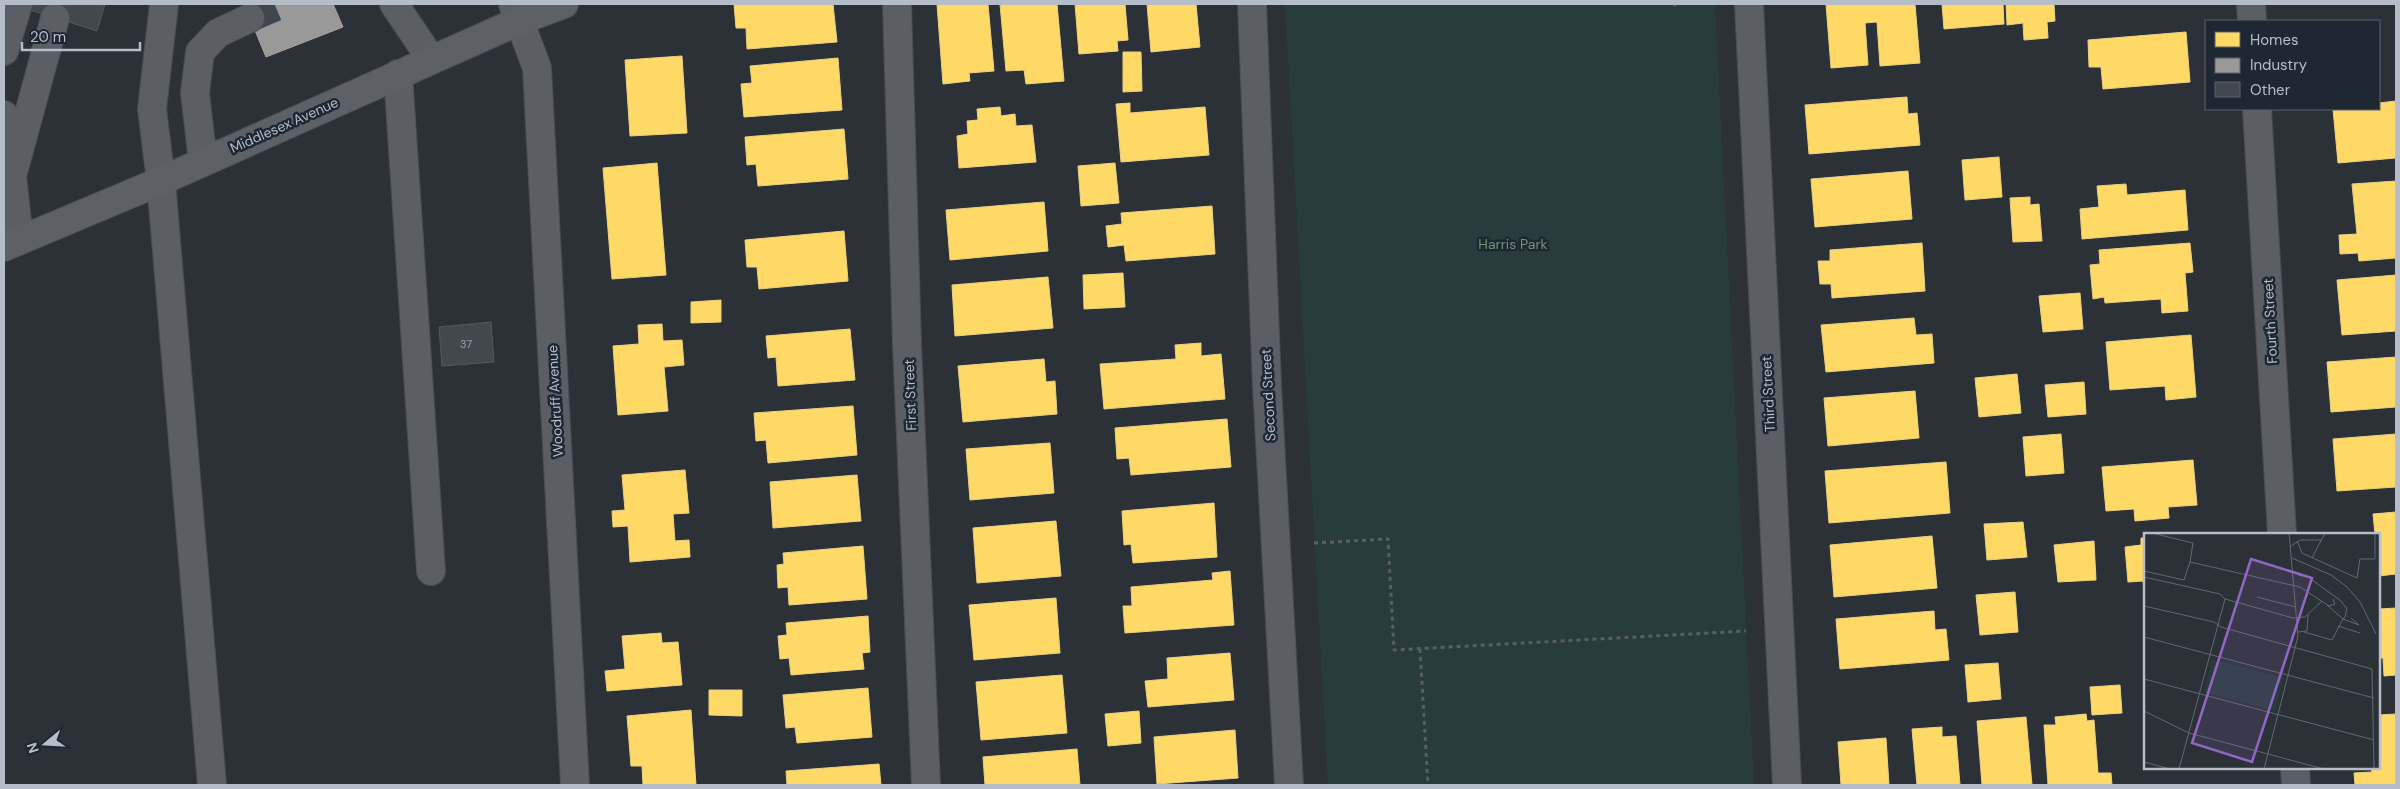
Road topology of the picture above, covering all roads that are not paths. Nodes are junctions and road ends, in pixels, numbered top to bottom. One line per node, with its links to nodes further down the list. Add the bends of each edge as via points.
1 (18, 4): 13 (street)
2 (164, 4): 20 (street, via 152,109)
3 (394, 4): 14 (street)
4 (564, 4): 9 (main road, Middlesex Avenue)
5 (897, 4): 27 (street, First Street, via 907,344)
6 (1252, 4): 28 (street, Second Street, via 1267,386)
7 (1749, 4): 29 (street, Third Street)
8 (2251, 4): 12 (street)
9 (516, 12): 14 (main road, Middlesex Avenue); 26 (street, Woodruff Avenue, via 537,68)
10 (55, 18): 19 (street)
11 (250, 18): 18 (street, via 218,34 200,52 195,93)
12 (2252, 20)
13 (4, 51)
14 (431, 59): 15 (main road, Middlesex Avenue)
15 (398, 74): 18 (main road, Middlesex Avenue); 23 (street)
16 (2257, 110): 22 (street, Fourth Street)
17 (4, 115): 19 (street)
18 (203, 162): 20 (main road, Middlesex Avenue)
19 (12, 176): 21 (street)
20 (161, 181): 21 (main road, Middlesex Avenue); 25 (street)
21 (11, 243)
22 (2282, 533)
23 (431, 571)
24 (2295, 769): 30 (street)
25 (212, 785)
26 (575, 785)
27 (926, 785)
28 (1289, 785)
29 (1787, 785)
30 (2296, 785)

